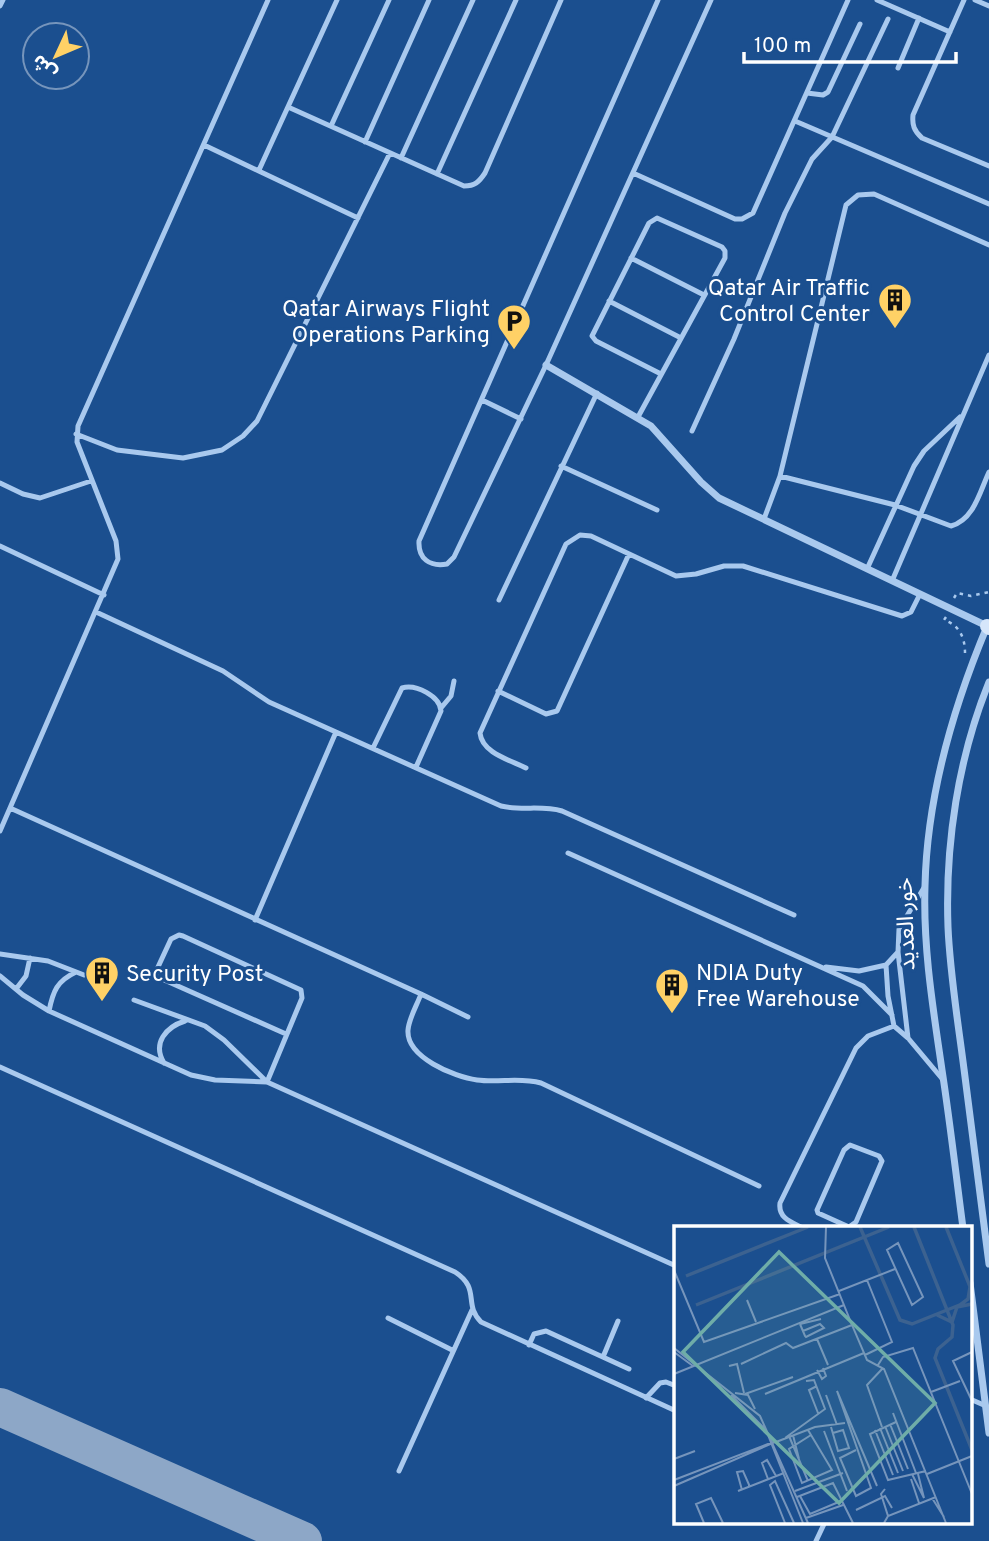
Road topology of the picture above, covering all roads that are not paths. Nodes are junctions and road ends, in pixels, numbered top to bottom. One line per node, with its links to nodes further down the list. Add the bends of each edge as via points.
1 (3, 0): 15 (lane)
2 (268, 0): 28 (lane)
3 (337, 0): 23 (lane)
4 (389, 0): 25 (lane)
5 (429, 0): 27 (lane)
6 (473, 0): 30 (lane)
7 (516, 0): 34 (lane)
8 (561, 0): 34 (lane, via 479,182 464,186)
9 (658, 0): 46 (lane)
10 (711, 0): 33 (lane)
11 (848, 0): 22 (lane)
12 (877, 0): 17 (lane)
13 (964, 0): 20 (lane)
14 (975, 0): 16 (lane)
15 (0, 6)
16 (989, 6)
17 (919, 18): 20 (lane); 21 (lane)
18 (888, 19): 26 (lane)
19 (860, 24): 22 (lane, via 828,92)
20 (950, 33): 31 (lane, via 913,115 914,128 922,138)
21 (898, 68)
22 (807, 93): 24 (lane)
23 (288, 107): 25 (lane); 32 (lane)
24 (795, 121): 26 (lane); 33 (lane, via 753,213 742,219)
25 (331, 126): 27 (lane)
26 (832, 137): 35 (lane); 50 (lane, via 812,159 785,213)
27 (365, 142): 29 (lane)
28 (204, 145): 32 (lane); 51 (lane)
29 (390, 153): 30 (lane); 36 (lane)
30 (401, 158): 34 (lane)
31 (989, 166)
32 (259, 170): 36 (lane)
33 (633, 173): 43 (lane)
34 (437, 174)
35 (989, 204)
36 (358, 218): 51 (lane, via 257,421 243,436 222,450 183,458 117,450)
37 (989, 245): 54 (lane, via 874,194 851,199 843,213)
38 (631, 258): 39 (lane); 39 (lane, via 649,223 657,218 722,247 725,258); 40 (lane)
39 (705, 295): 41 (lane)
40 (609, 301): 41 (lane); 44 (lane, via 593,339)
41 (681, 338): 44 (lane)
42 (989, 355): 47 (lane)
43 (546, 365): 45 (street); 49 (lane)
44 (661, 374): 48 (lane)
45 (597, 393): 48 (street); 52 (lane)
46 (482, 400): 49 (lane); 49 (lane, via 419,541 419,552 428,562 447,564 454,557)
47 (962, 415): 57 (lane, via 918,458); 59 (lane)
48 (638, 417): 60 (street, via 712,493)
49 (521, 419)
50 (692, 431)
51 (76, 434): 55 (lane)
52 (561, 466): 58 (lane); 67 (lane)
53 (989, 471): 59 (lane, via 970,513 959,524 946,525)
54 (780, 476): 57 (lane); 60 (lane)
55 (91, 481): 56 (lane, via 40,498); 66 (lane, via 118,550)
56 (0, 483)
57 (895, 505): 59 (lane); 63 (lane)
58 (657, 510)
59 (922, 516): 64 (lane)
60 (764, 519): 63 (street)
61 (0, 546): 66 (lane)
62 (629, 554): 65 (lane, via 676,576 743,566 901,616 913,609); 72 (lane, via 591,536 570,540); 72 (lane, via 557,710 546,714)
63 (867, 569): 64 (street)
64 (892, 581): 65 (street)
65 (920, 594): 69 (street)
66 (104, 595): 68 (lane)
67 (499, 600)
68 (96, 612): 74 (lane, via 223,671 269,702); 78 (lane)
69 (988, 626): 81 (street, خور العديد, via 955,711 942,761)
70 (454, 681): 73 (lane)
71 (989, 682): 112 (street, خور العديد, via 964,761 952,827 947,895 950,960)
72 (498, 691): 77 (lane, via 482,741 486,748)
73 (441, 708): 75 (lane, via 434,697 402,688); 76 (lane)
74 (336, 732): 75 (lane); 83 (lane)
75 (373, 748): 76 (lane)
76 (416, 767): 82 (lane, via 501,806 562,811)
77 (526, 768)
78 (10, 807): 79 (lane); 83 (lane)
79 (0, 831)
80 (568, 853): 87 (lane)
81 (925, 886): 84 (lane, via 899,929); 105 (street, خور العديد, via 926,957)
82 (794, 915)
83 (255, 920): 93 (lane)
84 (898, 952): 88 (lane); 101 (lane)
85 (0, 954): 86 (lane)
86 (30, 958): 89 (lane); 92 (lane, via 26,976)
87 (816, 965): 88 (lane, via 859,971); 96 (lane, via 863,986)
88 (886, 965): 96 (lane)
89 (76, 972): 90 (lane); 95 (lane, via 55,988)
90 (84, 975)
91 (0, 976): 92 (lane)
92 (16, 989): 95 (lane)
93 (421, 994): 97 (lane); 106 (lane, via 408,1032 414,1050 431,1063 476,1080 516,1078 541,1083)
94 (134, 1000): 98 (lane)
95 (49, 1011): 102 (lane)
96 (892, 1015): 99 (lane)
97 (468, 1017)
98 (186, 1020): 102 (lane, via 162,1036 159,1051); 104 (lane, via 214,1032)
99 (894, 1026): 101 (lane); 108 (lane, via 856,1048 780,1203 784,1217)
100 (286, 1034): 100 (lane, via 302,998 298,988 183,936 171,939 158,967 162,979); 104 (lane)
101 (908, 1038): 105 (lane)
102 (164, 1063): 104 (lane, via 204,1079)
103 (0, 1067): 114 (lane, via 455,1272 468,1283)
104 (267, 1082): 111 (lane)
105 (944, 1082): 110 (street, خور العديد)
106 (759, 1186)
107 (835, 1225): 109 (lane, via 817,1210 844,1150 852,1145 879,1156 882,1165)
108 (800, 1226)
109 (852, 1226)
110 (963, 1226)
111 (674, 1265)
112 (989, 1265)
113 (972, 1298): 123 (street)
114 (472, 1310): 117 (lane, via 481,1322); 118 (lane)
115 (388, 1318): 118 (lane)
116 (618, 1321): 119 (lane)
117 (529, 1345): 119 (lane, via 534,1334 546,1331); 122 (lane)
118 (452, 1350): 126 (lane)
119 (603, 1357): 120 (lane)
120 (629, 1369)
121 (674, 1385): 122 (lane, via 660,1383)
122 (646, 1398): 124 (lane)
123 (987, 1407): 125 (street)
124 (674, 1410)
125 (989, 1433)
126 (399, 1471)
127 (824, 1524): 128 (lane)
128 (816, 1541)

